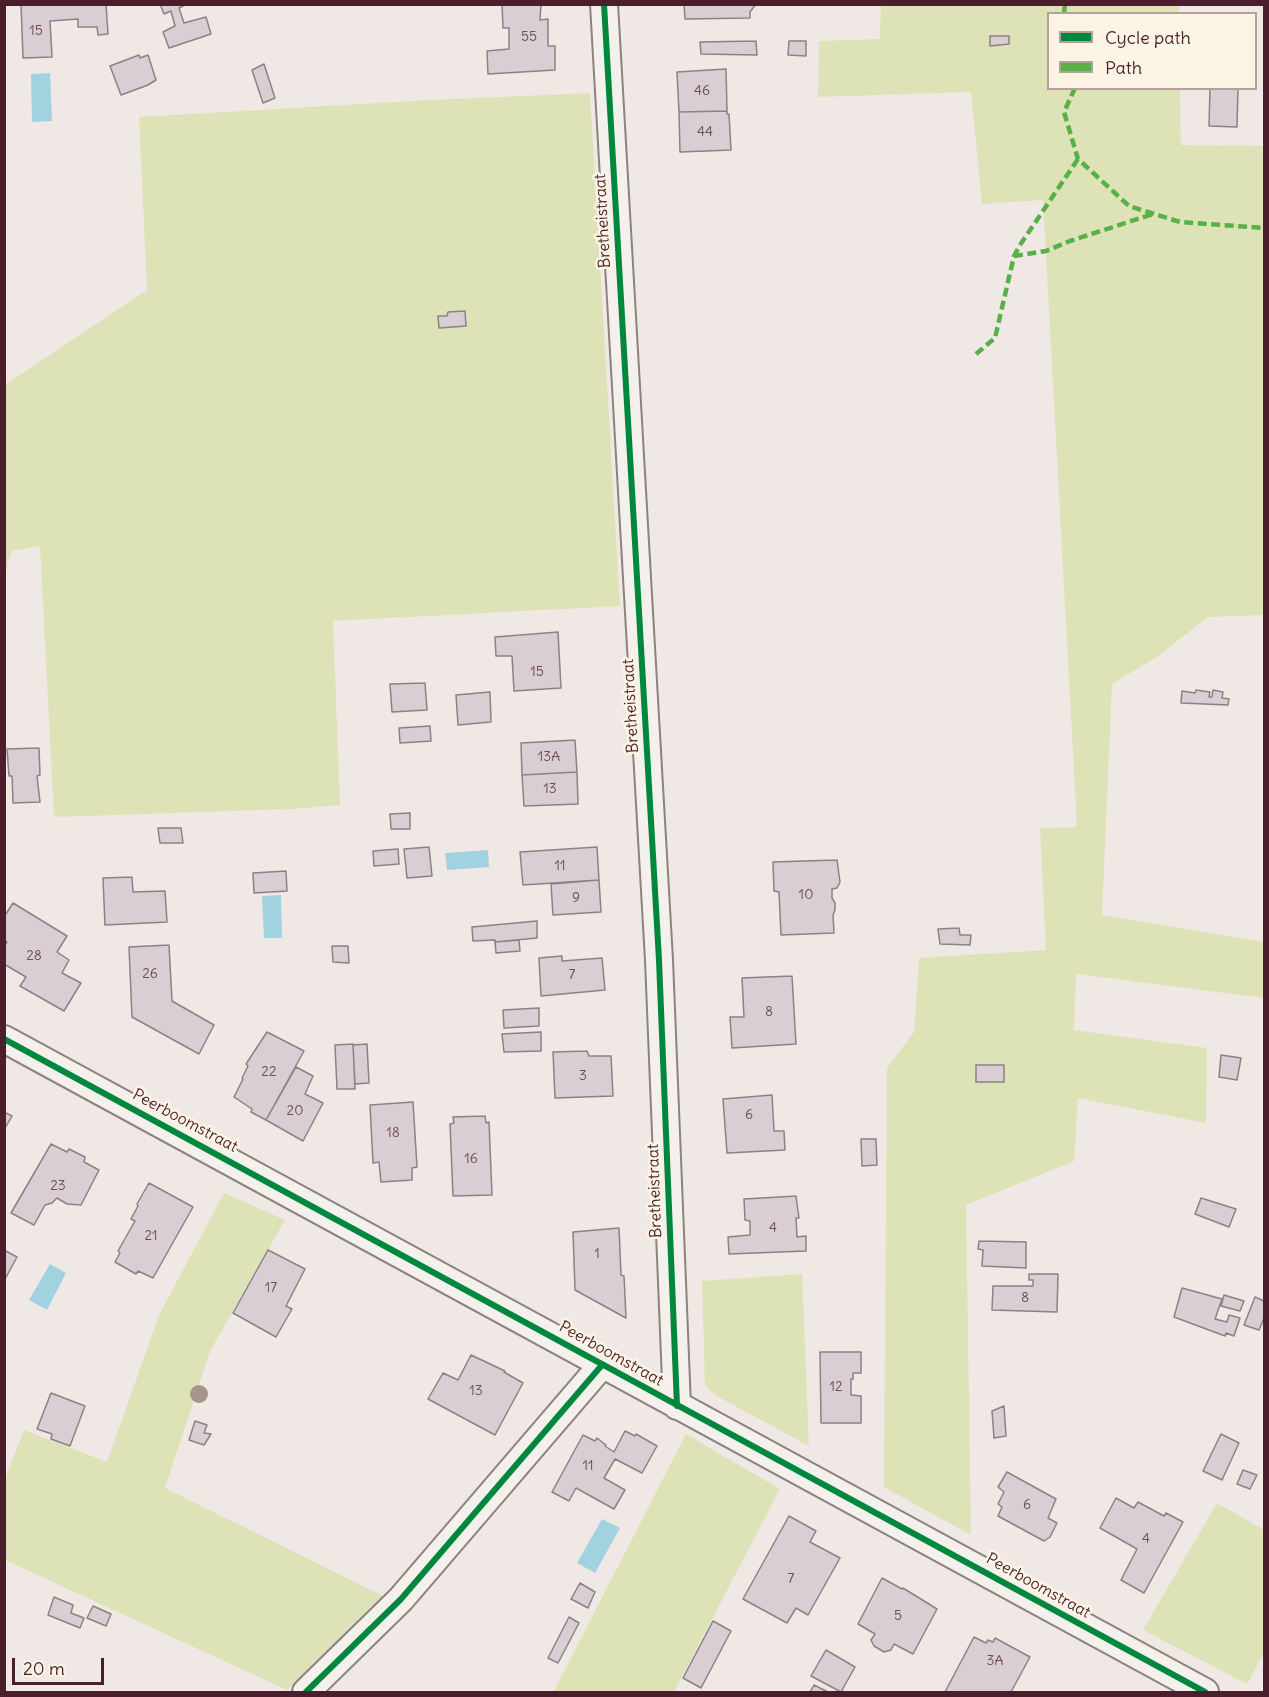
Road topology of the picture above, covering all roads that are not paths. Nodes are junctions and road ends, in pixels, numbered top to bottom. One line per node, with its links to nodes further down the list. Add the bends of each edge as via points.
1 (604, 4): 4 (street, Bretheistraat, via 659,960)
2 (4, 1039): 3 (street, Peerboomstraat)
3 (602, 1365): 4 (street, Peerboomstraat); 5 (street, via 401,1599)
4 (677, 1406): 6 (street, Peerboomstraat)
5 (306, 1692)
6 (1205, 1692)

